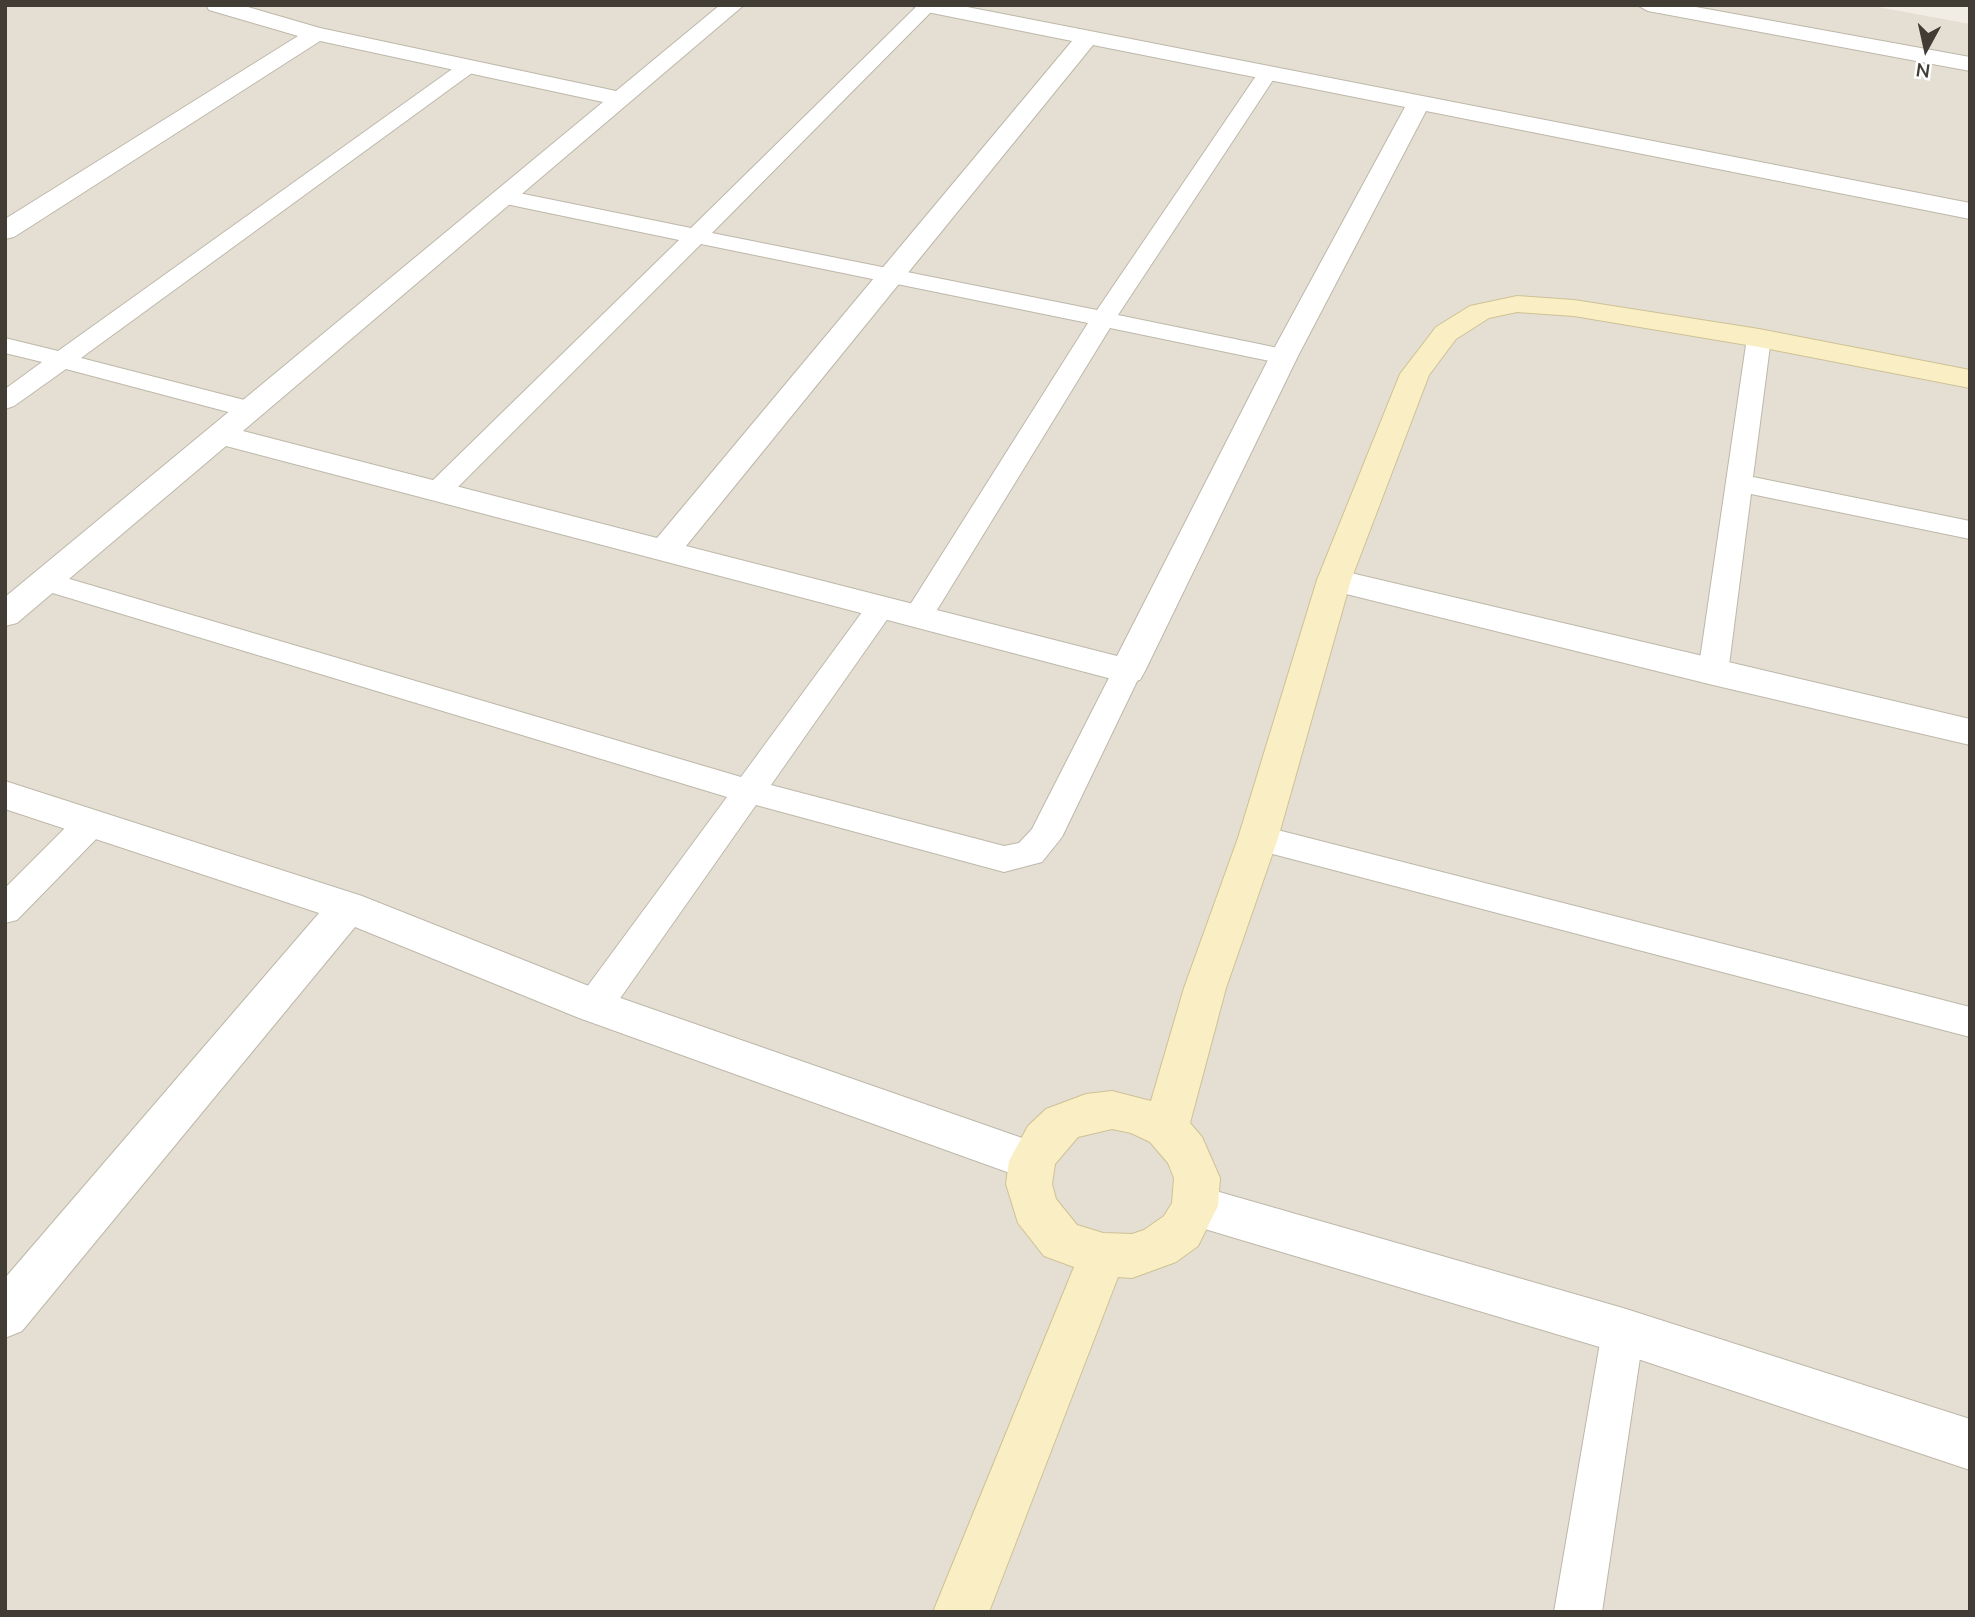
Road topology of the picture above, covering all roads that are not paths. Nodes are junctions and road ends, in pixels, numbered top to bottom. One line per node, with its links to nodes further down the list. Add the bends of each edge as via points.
1 (217, 5): 5 (street)
2 (733, 5): 10 (street)
3 (1648, 5): 7 (street)
4 (925, 6): 6 (street); 15 (lane)
5 (316, 34): 8 (street); 14 (street)
6 (1087, 38): 9 (street); 16 (street)
7 (1970, 64)
8 (469, 66): 10 (street); 21 (lane)
9 (1267, 74): 11 (street); 17 (lane)
10 (622, 99): 12 (street)
11 (1418, 104): 13 (street); 20 (street)
12 (504, 197): 15 (lane); 24 (street)
13 (1970, 211)
14 (5, 231)
15 (695, 236): 16 (lane); 27 (lane)
16 (890, 276): 17 (lane); 29 (street)
17 (1103, 319): 20 (lane); 34 (lane)
18 (1759, 338): 22 (street); 26 (lane); 30 (street, via 1574,308 1517,304 1480,312 1446,333 1415,374)
19 (5, 345): 21 (lane)
20 (1284, 356): 35 (street)
21 (62, 360): 23 (lane); 24 (lane)
22 (1970, 379)
23 (5, 401)
24 (251, 410): 25 (street)
25 (221, 435): 27 (street); 31 (street)
26 (1740, 483): 28 (lane); 36 (lane)
27 (438, 491): 29 (street)
28 (1970, 530)
29 (665, 550): 32 (street)
30 (1334, 580): 36 (street); 41 (street)
31 (46, 581): 33 (street); 38 (lane)
32 (881, 607): 34 (street); 38 (lane)
33 (5, 615)
34 (918, 616): 35 (street)
35 (1127, 671): 38 (lane, via 1045,837 1030,853 1004,859 974,853)
36 (1713, 674): 37 (street)
37 (1970, 732)
38 (748, 791): 44 (lane)
39 (5, 795): 40 (street)
40 (91, 823): 42 (street); 43 (lane)
41 (1258, 838): 45 (lane); 46 (street, via 1205,988)
42 (348, 907): 44 (street); 50 (street)
43 (5, 910)
44 (594, 1006): 47 (street)
45 (1970, 1022)
46 (1166, 1128): 47 (street, via 1112,1110 1086,1113 1062,1123 1044,1140); 48 (street, via 1186,1151 1197,1178)
47 (1032, 1161): 49 (street, via 1029,1184 1035,1208 1060,1241)
48 (1195, 1206): 49 (street, via 1181,1231 1159,1247 1132,1256); 51 (street)
49 (1103, 1255): 53 (street)
50 (5, 1315)
51 (1623, 1331): 52 (street); 54 (lane)
52 (1970, 1445)
53 (961, 1612)
54 (1578, 1612)

